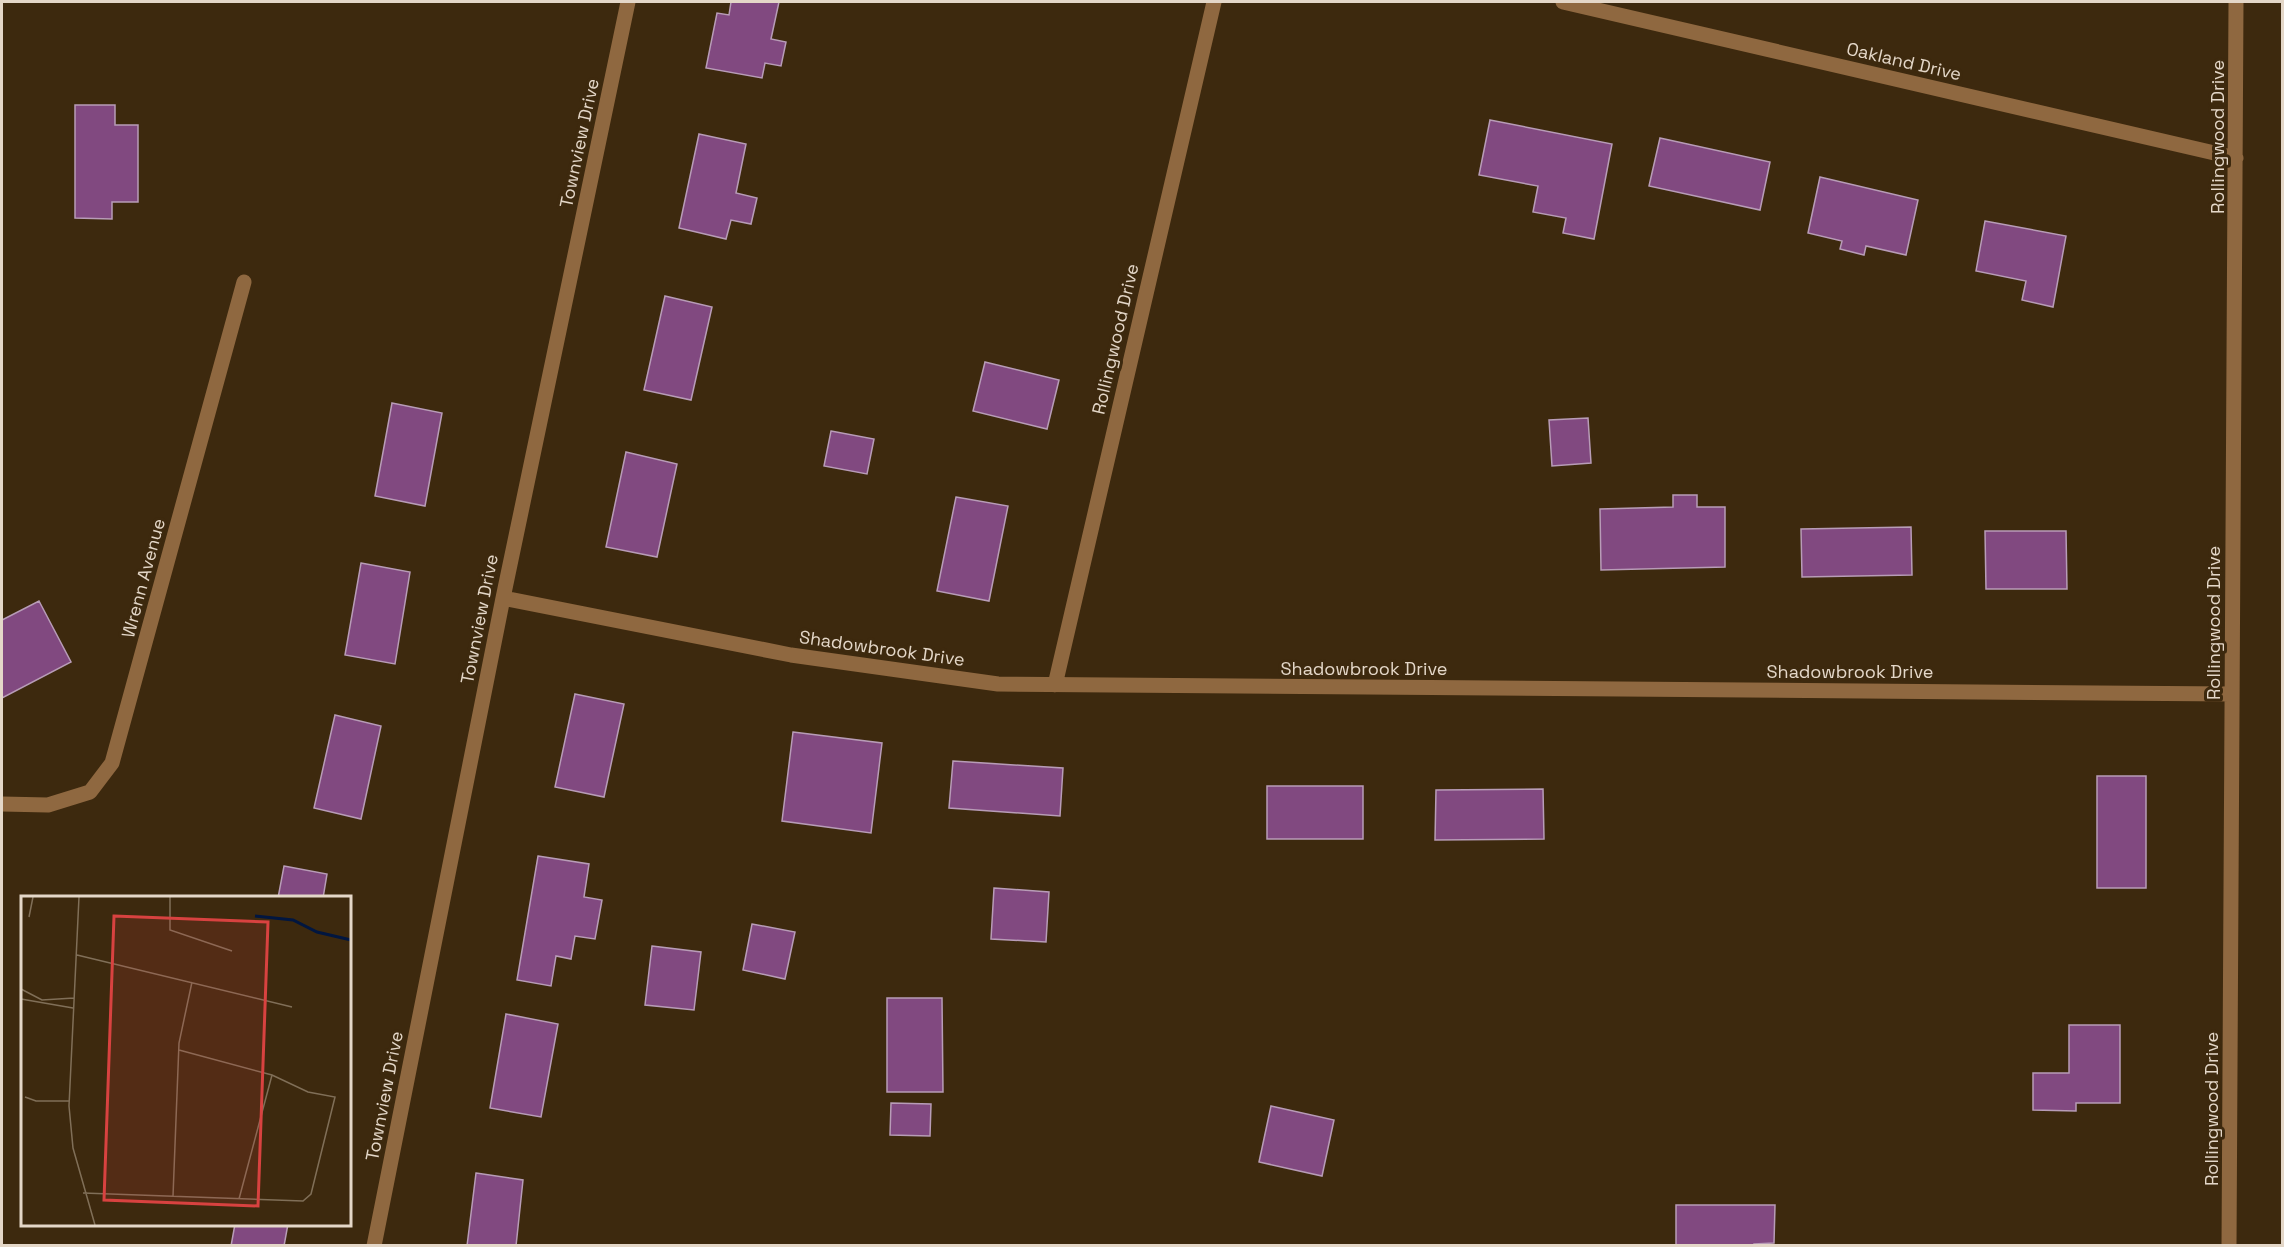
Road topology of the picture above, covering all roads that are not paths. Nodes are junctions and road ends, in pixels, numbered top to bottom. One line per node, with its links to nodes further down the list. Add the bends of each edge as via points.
1 (628, 2): 7 (street, Townview Drive)
2 (1214, 2): 8 (street, Rollingwood Drive)
3 (1563, 2): 5 (street, Oakland Drive)
4 (2236, 2): 5 (street, Rollingwood Drive)
5 (2236, 158): 9 (street, Rollingwood Drive)
6 (244, 282): 10 (street, Wrenn Avenue, via 112,763 90,792 48,805)
7 (502, 598): 8 (street, Shadowbrook Drive, via 791,655 998,684); 11 (street, Townview Drive)
8 (1054, 685): 9 (street, Shadowbrook Drive)
9 (2232, 694): 12 (street, Rollingwood Drive)
10 (2, 804)
11 (374, 1245)
12 (2229, 1245)

